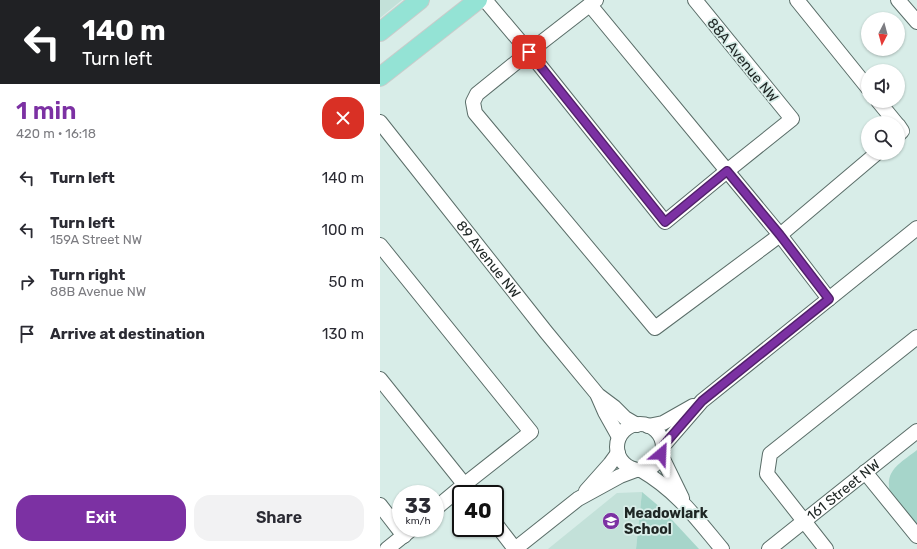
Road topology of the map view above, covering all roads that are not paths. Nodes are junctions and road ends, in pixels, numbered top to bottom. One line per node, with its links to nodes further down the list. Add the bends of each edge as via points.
1 (420, 0): 9 (main road)
2 (478, 0): 11 (main road)
3 (485, 0): 10 (street)
4 (695, 0): 17 (street, 88A Avenue NW, via 792,119)
5 (797, 0): 12 (street)
6 (898, 0): 8 (street)
7 (593, 2): 10 (street); 17 (street)
8 (917, 22)
9 (380, 32)
10 (529, 52): 17 (street, via 665,222); 19 (street, via 477,94 473,102 475,113 655,328)
11 (380, 77)
12 (861, 79)
13 (884, 108): 14 (street)
14 (890, 116)
15 (380, 122): 24 (street, 89 Avenue NW)
16 (869, 160): 19 (street)
17 (727, 171): 19 (street)
18 (917, 228): 21 (street)
19 (780, 235): 21 (street)
20 (380, 245): 34 (street, via 531,432)
21 (829, 299): 25 (street)
22 (917, 336): 39 (street, via 770,454 767,474)
23 (380, 379): 33 (street)
24 (598, 395): 26 (street, 89 Avenue NW, via 625,418); 28 (street, 89 Avenue NW)
25 (702, 401): 26 (street, via 663,423); 29 (street)
26 (642, 425): 28 (street, via 626,429); 29 (street, via 658,434)
27 (917, 431): 32 (street, 161 Street NW)
28 (619, 437): 30 (street)
29 (662, 450): 31 (street, via 654,465); 36 (street)
30 (618, 453): 31 (street, via 625,464); 35 (street)
31 (639, 470): 35 (street, via 620,476); 36 (street, via 657,479)
32 (866, 472): 39 (street, 161 Street NW); 41 (street)
33 (465, 485)
34 (472, 485)
35 (578, 499): 44 (street)
36 (685, 504): 45 (street)
37 (380, 505): 38 (street)
38 (392, 517)
39 (805, 522): 46 (street, 161 Street NW); 47 (street)
40 (504, 535): 44 (street)
41 (917, 536)
42 (402, 537): 43 (street)
43 (387, 549)
44 (515, 549)
45 (722, 549)
46 (770, 549)
47 (826, 549)

